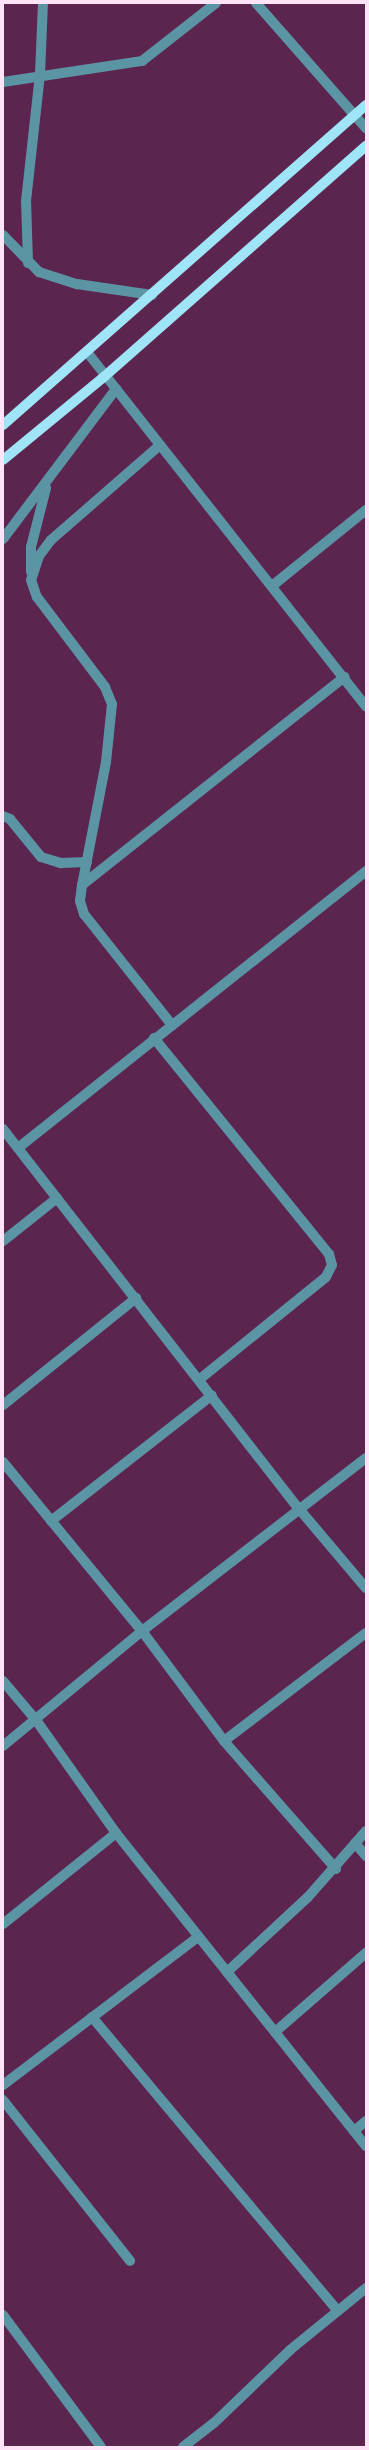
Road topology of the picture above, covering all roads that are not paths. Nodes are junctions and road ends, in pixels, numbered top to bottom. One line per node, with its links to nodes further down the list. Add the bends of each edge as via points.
1 (43, 3): 4 (street)
2 (216, 3): 4 (street, via 142,61)
3 (256, 3): 7 (street)
4 (40, 74): 5 (street); 11 (street, via 26,201)
5 (3, 82)
6 (366, 105): 7 (main road)
7 (355, 115): 8 (street); 12 (main road)
8 (366, 128)
9 (366, 146): 14 (main road)
10 (3, 235): 11 (street)
11 (28, 263): 12 (street, via 39,272 77,284)
12 (152, 295): 13 (main road)
13 (87, 352): 14 (street); 16 (main road)
14 (105, 376): 15 (street); 18 (main road)
15 (116, 389): 17 (street); 19 (street)
16 (3, 425)
17 (160, 445): 22 (street, via 51,540 39,556); 23 (street)
18 (3, 460)
19 (46, 486): 21 (street); 22 (street, via 30,548)
20 (366, 510): 23 (street)
21 (3, 539)
22 (31, 580): 27 (street, via 37,597 105,687 112,704 106,762)
23 (272, 586): 24 (street)
24 (344, 677): 25 (street); 29 (street)
25 (366, 706)
26 (3, 816): 27 (street, via 10,819 41,857 61,863)
27 (86, 862): 29 (street)
28 (366, 872): 30 (street)
29 (82, 885): 30 (street, via 80,901 84,914)
30 (172, 1025): 31 (street)
31 (154, 1038): 33 (street); 37 (street, via 329,1254 332,1265 326,1277)
32 (3, 1129): 33 (street)
33 (18, 1148): 34 (street)
34 (57, 1198): 35 (street); 36 (street)
35 (3, 1241)
36 (136, 1298): 37 (street); 39 (street)
37 (200, 1380): 38 (street)
38 (212, 1395): 42 (street); 43 (street)
39 (3, 1405)
40 (366, 1458): 42 (street)
41 (3, 1462): 43 (street)
42 (300, 1510): 44 (street); 45 (street)
43 (51, 1521): 45 (street)
44 (366, 1588)
45 (142, 1631): 48 (street); 49 (street)
46 (366, 1633): 49 (street)
47 (3, 1681): 48 (street)
48 (36, 1720): 50 (street); 52 (street)
49 (224, 1741): 55 (street)
50 (3, 1746)
51 (366, 1831): 53 (street)
52 (116, 1833): 56 (street); 57 (street)
53 (355, 1843): 54 (street); 55 (street)
54 (366, 1856)
55 (336, 1869): 59 (street)
56 (3, 1924)
57 (198, 1937): 59 (street); 60 (street)
58 (366, 1953): 61 (street)
59 (226, 1972): 61 (street)
60 (92, 2017): 62 (street); 69 (street)
61 (274, 2032): 65 (street)
62 (3, 2085)
63 (3, 2100): 67 (street)
64 (366, 2121): 65 (street)
65 (354, 2131): 66 (street)
66 (366, 2146)
67 (130, 2261)
68 (366, 2288): 69 (street)
69 (338, 2310): 72 (street, via 290,2350 214,2423)
70 (3, 2315): 71 (street)
71 (101, 2447)
72 (182, 2447)

